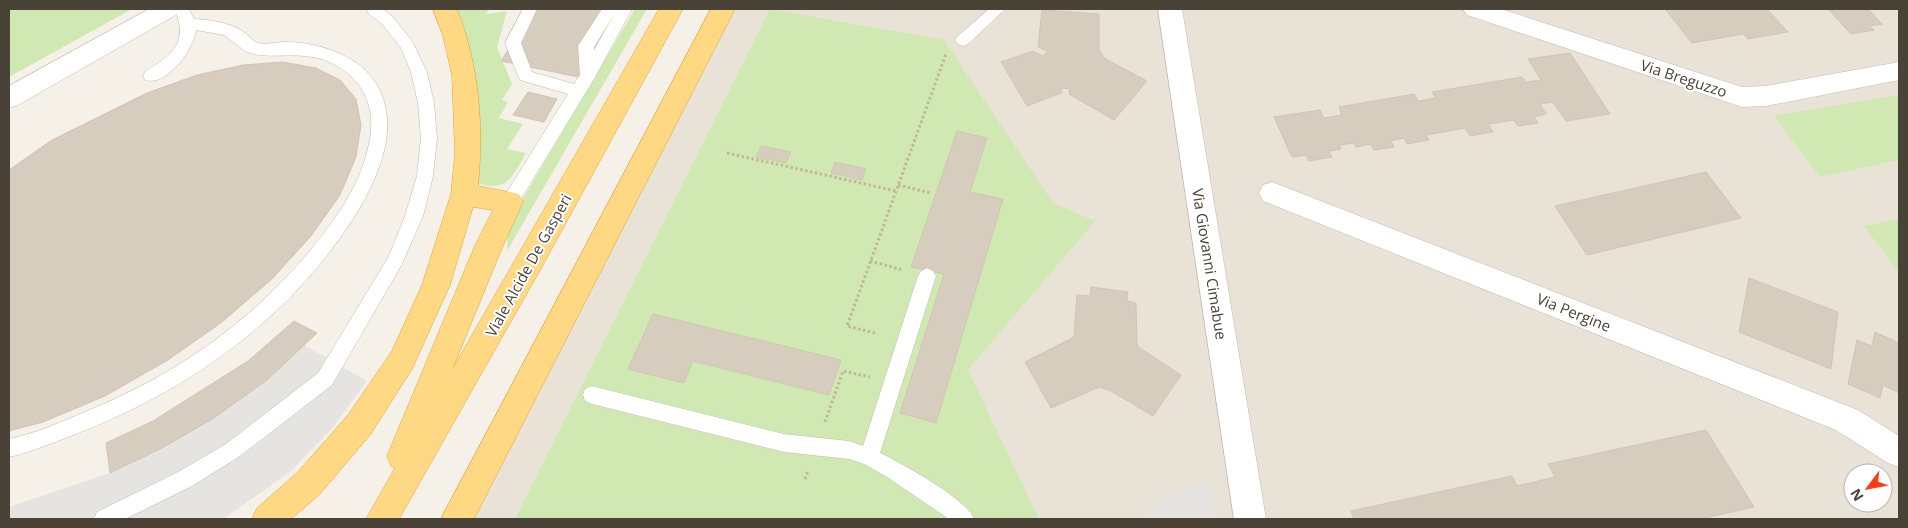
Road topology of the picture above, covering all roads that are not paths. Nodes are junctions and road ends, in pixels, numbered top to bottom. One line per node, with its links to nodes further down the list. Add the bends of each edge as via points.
1 (168, 9): 18 (street)
2 (373, 9): 29 (lane, via 387,20 407,45 419,72 426,103 429,138 425,176 414,216 396,259 325,379 233,450 186,479)
3 (445, 9): 20 (highway, via 464,75 468,154)
4 (530, 9): 17 (lane, via 513,43 526,76)
5 (610, 9): 15 (lane, via 586,46)
6 (625, 9): 15 (lane)
7 (671, 9): 32 (highway, Viale Alcide De Gasperi)
8 (723, 9): 33 (highway)
9 (998, 9): 13 (lane)
10 (1170, 9): 35 (street, Via Giovanni Cimabue)
11 (1475, 9): 14 (street, Via Breguzzo, via 1742,97 1766,96)
12 (185, 16): 16 (lane, via 188,34 182,51 172,63); 25 (lane, via 236,34 254,48 313,50 342,60 363,78 378,103 381,133 368,176 351,209 325,245 254,321 148,393 80,424)
13 (963, 40)
14 (1899, 71)
15 (588, 75): 17 (lane)
16 (151, 76)
17 (578, 91): 21 (lane)
18 (9, 98)
19 (1272, 193): 24 (street, Via Pergine, via 1847,420)
20 (464, 194): 21 (highway); 30 (highway, via 436,285 402,360 359,425 308,484)
21 (510, 202): 31 (highway)
22 (927, 276): 27 (lane)
23 (592, 394): 27 (lane, via 784,443 850,450)
24 (1874, 436): 26 (street, Via Pergine); 28 (street, Via Pergine)
25 (9, 448)
26 (1899, 453)
27 (870, 457): 34 (lane, via 894,468)
28 (1899, 466)
29 (104, 519)
30 (268, 519)
31 (376, 519)
32 (382, 519)
33 (457, 519)
34 (964, 519)
35 (1250, 519)

